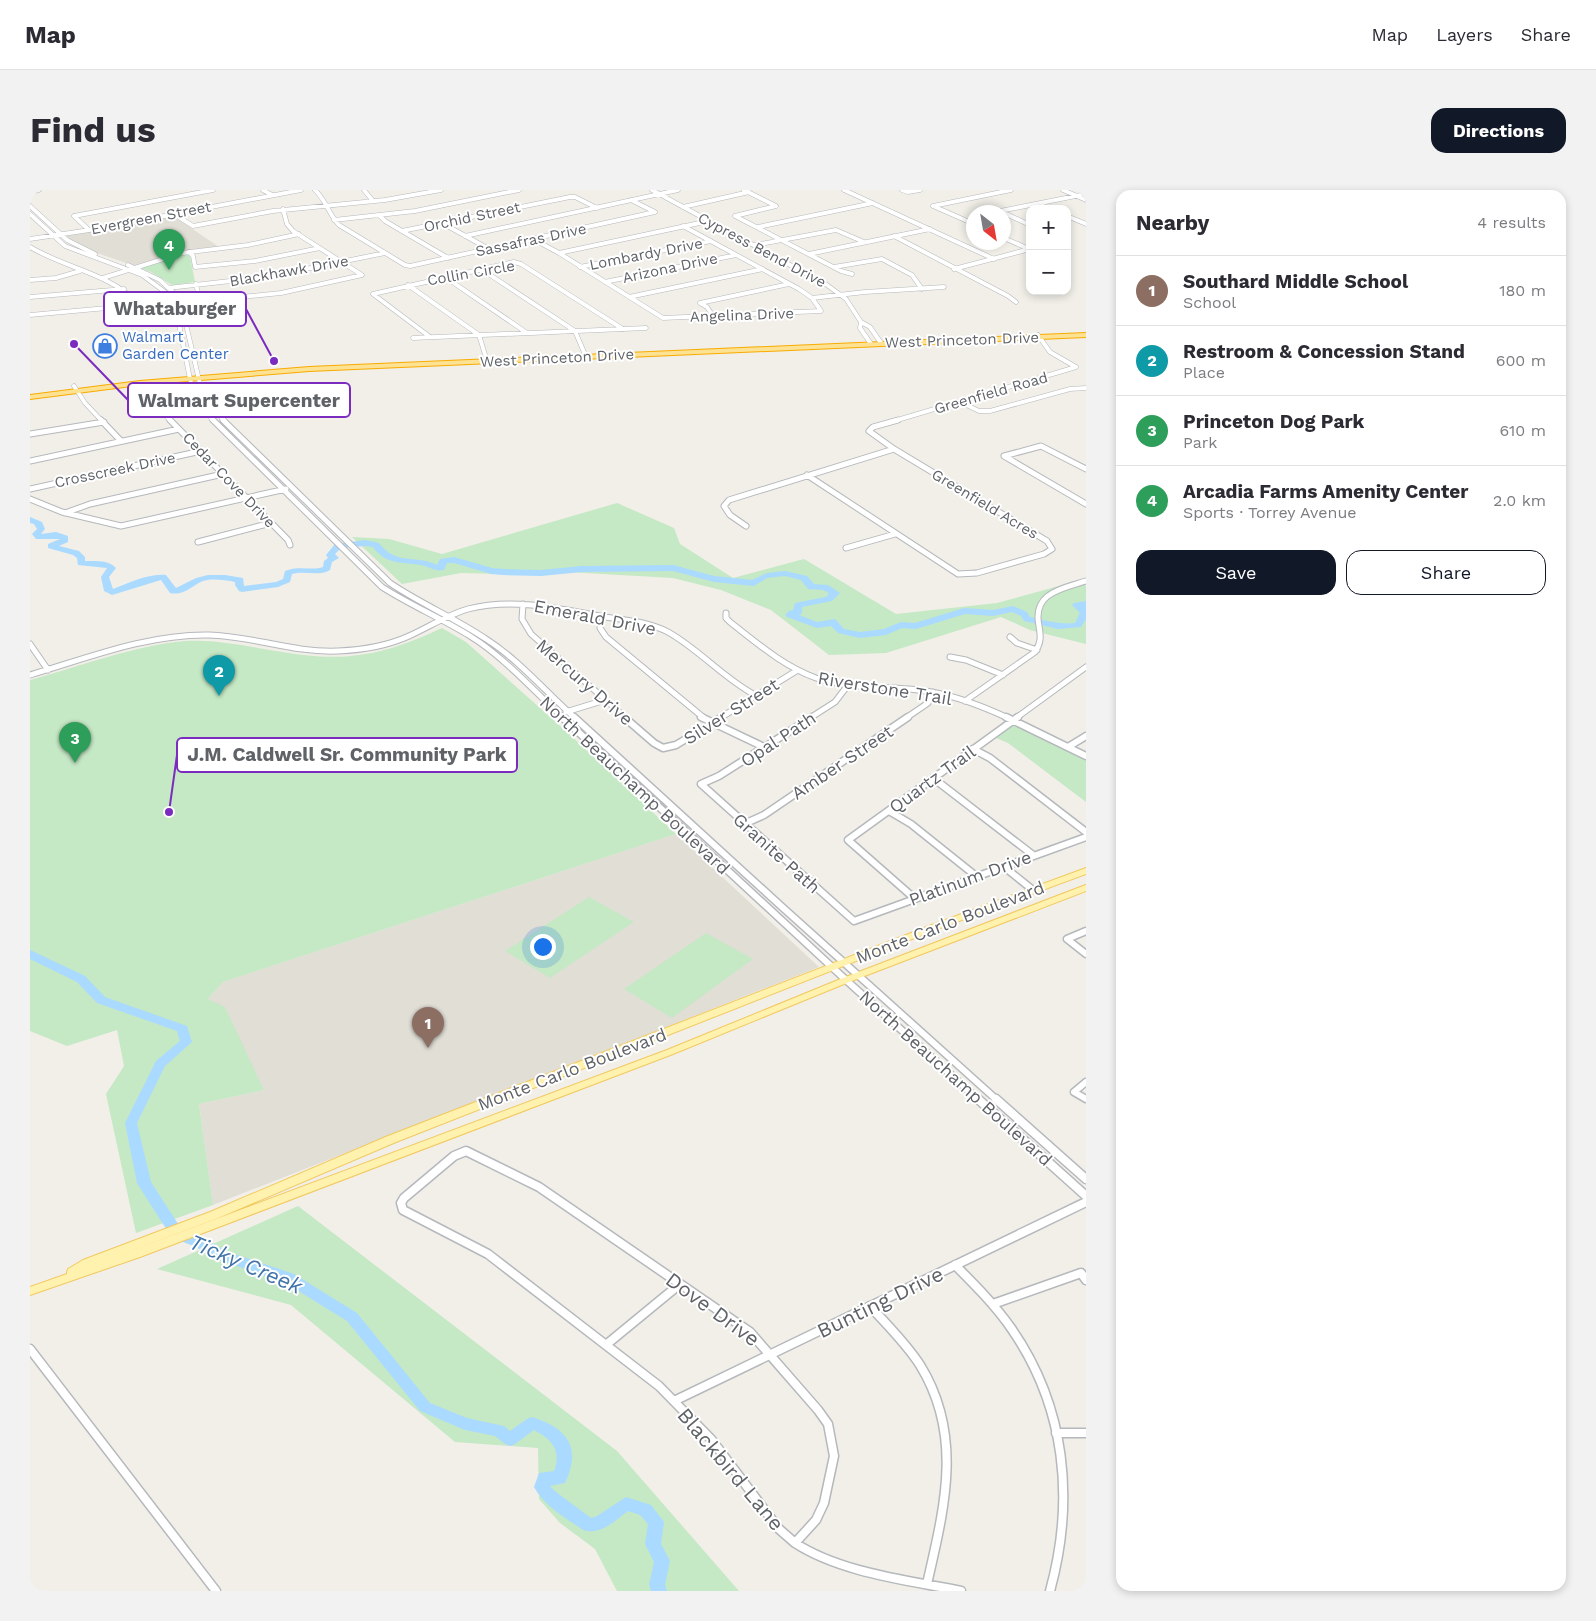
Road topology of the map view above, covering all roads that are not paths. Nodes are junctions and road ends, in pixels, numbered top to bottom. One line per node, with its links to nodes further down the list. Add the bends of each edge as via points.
1 (39, 190): 21 (street)
2 (213, 190): 20 (street)
3 (263, 190): 28 (street)
4 (301, 190): 28 (street, Evergreen Street)
5 (315, 190): 35 (street)
6 (364, 190): 32 (street)
7 (410, 190): 26 (street)
8 (441, 190): 26 (street)
9 (485, 190): 27 (street)
10 (519, 190): 27 (street)
11 (652, 190): 24 (street, Cypress Bend Drive)
12 (678, 190): 24 (street)
13 (744, 190): 22 (street)
14 (844, 190): 33 (street)
15 (902, 190): 16 (street)
16 (920, 190)
17 (989, 190): 23 (street)
18 (1010, 190): 23 (street)
19 (1063, 190): 29 (street)
20 (202, 191): 57 (street, via 74,216)
21 (30, 192)
22 (749, 192): 37 (street); 55 (street, via 776,206 735,215)
23 (996, 193): 47 (street, via 933,206)
24 (659, 194): 30 (street); 37 (street, Cypress Bend Drive)
25 (1086, 194): 29 (street)
26 (417, 195): 32 (street)
27 (494, 195): 43 (street)
28 (272, 196): 41 (street, Evergreen Street)
29 (1076, 196): 31 (street); 34 (street)
30 (631, 200): 38 (street); 65 (street, Sassafras Drive, via 655,212)
31 (1086, 200)
32 (373, 202): 35 (street)
33 (873, 203): 55 (street); 56 (street)
34 (1038, 204): 40 (street)
35 (329, 205): 39 (street); 48 (street)
36 (30, 206): 59 (street)
37 (683, 207): 50 (street, Cypress Bend Drive)
38 (597, 208): 51 (street, Orchid Street, via 572,196); 62 (street)
39 (283, 209): 41 (street, via 193,226); 60 (street, via 287,224)
40 (1011, 210)
41 (174, 214): 57 (street, Evergreen Street)
42 (31, 215): 61 (street)
43 (380, 216): 48 (street); 58 (street)
44 (1011, 216): 52 (street)
45 (966, 218): 47 (street)
46 (1071, 218): 53 (street)
47 (963, 219): 49 (street)
48 (334, 220): 77 (street)
49 (966, 220)
50 (709, 221): 54 (street); 70 (street, Cypress Bend Drive)
51 (442, 223): 58 (street, Orchid Street); 62 (street)
52 (1026, 223)
53 (1086, 224)
54 (683, 226): 67 (street); 79 (street)
55 (758, 227): 66 (street)
56 (930, 229): 63 (street); 84 (street)
57 (89, 230): 59 (street, Evergreen Street)
58 (402, 231): 83 (street)
59 (60, 234): 61 (street, Evergreen Street); 88 (street, via 85,250)
60 (299, 234): 72 (street); 76 (street)
61 (53, 236): 64 (street, Evergreen Street); 93 (street, via 75,250)
62 (465, 236): 74 (street)
63 (894, 236): 69 (street); 91 (street)
64 (30, 239)
65 (533, 239): 74 (street, Sassafras Drive); 79 (street)
66 (782, 240): 69 (street, via 836,230); 70 (street); 80 (street)
67 (711, 241): 82 (street); 86 (street, Lombardy Drive)
68 (1011, 241): 73 (street)
69 (864, 242): 80 (street)
70 (755, 246): 107 (street, Cypress Bend Drive)
71 (30, 248): 78 (street)
72 (320, 248): 76 (street, via 247,262 195,267); 85 (street)
73 (1026, 248)
74 (489, 249): 83 (street, Sassafras Drive)
75 (1026, 250): 84 (street)
76 (189, 252): 88 (street)
77 (385, 253): 83 (street, Sassafras Drive, via 407,266); 85 (street, Blackhawk Drive)
78 (40, 254): 81 (street); 92 (street)
79 (559, 254): 86 (street)
80 (808, 254): 87 (street)
81 (30, 255)
82 (736, 255): 90 (street); 98 (street, Arizona Drive)
83 (448, 258)
84 (994, 259): 91 (street)
85 (342, 262): 99 (street, Blackhawk Drive, via 266,277); 99 (street, via 362,276 281,293 200,301)
86 (580, 267): 98 (street)
87 (834, 267): 94 (street); 106 (street, via 878,258 912,275)
88 (135, 268): 93 (street); 102 (street)
89 (481, 269): 95 (street, Collin Circle); 118 (street, Collin Circle, via 520,263); 119 (street)
90 (763, 269): 100 (street); 109 (street)
91 (954, 269): 111 (street)
92 (81, 270): 96 (street); 97 (street, via 56,278)
93 (128, 270): 96 (street); 105 (street)
94 (852, 274)
95 (445, 277): 101 (street, Collin Circle); 120 (street)
96 (103, 278): 104 (street)
97 (30, 280)
98 (605, 282): 109 (street)
99 (196, 284): 102 (street, Blackhawk Drive)
100 (789, 284): 110 (street); 115 (street, via 700,303)
101 (408, 285): 122 (street); 126 (street, Collin Circle, via 373,294)
102 (170, 287): 105 (street, Blackhawk Drive); 114 (street, North Beauchamp Boulevard, via 180,299)
103 (944, 287): 106 (street)
104 (124, 289): 108 (street); 112 (street, via 139,306)
105 (162, 289): 113 (street, North Beauchamp Boulevard, via 173,303)
106 (922, 289): 107 (street)
107 (840, 294): 110 (street); 116 (street, Cypress Bend Drive)
108 (30, 297)
109 (629, 297): 115 (street, Angelina Drive, via 663,318)
110 (812, 298): 115 (street, Angelina Drive, via 821,311)
111 (1016, 302)
112 (30, 315)
113 (177, 316): 114 (street); 125 (street, North Beauchamp Boulevard)
114 (184, 316): 123 (street, North Beauchamp Boulevard)
115 (713, 316)
116 (861, 322): 128 (street, Cypress Bend Drive, via 860,328); 129 (street, Cypress Bend Drive, via 870,327)
117 (646, 328): 118 (street)
118 (622, 329): 119 (street)
119 (574, 331): 120 (street); 130 (street)
120 (527, 333): 122 (street)
121 (1086, 334): 124 (highway, West Princeton Drive)
122 (479, 335): 126 (street); 131 (street)
123 (190, 336): 125 (street); 133 (street, North Beauchamp Boulevard)
124 (1039, 336): 129 (highway, West Princeton Drive); 138 (street, Greenfield Road, via 1050,352 1076,367)
125 (181, 337): 132 (street, North Beauchamp Boulevard)
126 (430, 337): 127 (street)
127 (413, 338)
128 (870, 342): 129 (highway, West Princeton Drive); 130 (highway, West Princeton Drive)
129 (880, 342)
130 (585, 356): 131 (highway, West Princeton Drive)
131 (486, 360): 133 (highway, West Princeton Drive)
132 (189, 376): 133 (highway, West Princeton Drive); 134 (highway, West Princeton Drive); 139 (street, North Beauchamp Boulevard)
133 (198, 376): 140 (street, North Beauchamp Boulevard, via 202,399)
134 (75, 388): 136 (highway, West Princeton Drive); 137 (highway, West Princeton Drive); 143 (street)
135 (1086, 388): 138 (street, via 1070,389 990,412 979,411)
136 (30, 393)
137 (30, 397)
138 (960, 402): 142 (street, Greenfield Road)
139 (197, 404): 140 (street); 155 (street, North Beauchamp Boulevard)
140 (211, 408): 153 (street, North Beauchamp Boulevard)
141 (166, 416): 144 (street, Cedar Cove Drive)
142 (904, 418): 147 (street, Greenfield Acres, via 869,431)
143 (104, 422): 145 (street); 146 (street)
144 (179, 429): 146 (street); 148 (street, Cedar Cove Drive)
145 (30, 434)
146 (122, 441): 149 (street)
147 (894, 450): 152 (street); 162 (street, Greenfield Acres, via 1047,541 1052,549 1038,556 965,575 952,571)
148 (201, 451): 151 (street, Cedar Cove Drive); 154 (street, Crosscreek Drive)
149 (30, 461)
150 (1086, 469): 158 (street, via 1041,446 1004,456)
151 (223, 474): 156 (street, Cedar Cove Drive); 159 (street, via 90,504)
152 (807, 475): 161 (street, via 726,502 726,511); 162 (street, Greenfield Acres)
153 (292, 488): 155 (street); 170 (street, North Beauchamp Boulevard, via 379,573 408,597)
154 (30, 489)
155 (283, 490): 156 (street); 170 (street, North Beauchamp Boulevard, via 370,576 402,601)
156 (247, 498): 159 (street, via 121,526); 160 (street, Cedar Cove Drive)
157 (30, 499): 159 (street)
158 (1086, 504)
159 (65, 513)
160 (271, 523): 163 (street); 164 (street, Cedar Cove Drive)
161 (746, 526)
162 (895, 534): 165 (street)
163 (198, 542)
164 (290, 545)
165 (846, 548)
166 (1086, 582): 173 (street, via 1051,594 1041,604 1037,611 1042,638)
167 (523, 604): 169 (street, Emerald Drive); 170 (street, Emerald Drive, via 477,606); 184 (street, Mercury Drive, via 522,619 528,631)
168 (726, 613): 178 (street, Riverstone Trail, via 730,622)
169 (603, 616): 183 (street, Emerald Drive, via 650,625 671,634 742,689); 189 (street, via 600,628 606,637 698,714)
170 (443, 618): 177 (street, Emerald Drive, via 404,638 355,650 306,651 239,637 185,636 148,642); 186 (street, North Beauchamp Boulevard, via 467,627 493,643); 187 (street, North Beauchamp Boulevard, via 486,647)
171 (1010, 637): 173 (street)
172 (30, 644): 174 (street)
173 (1037, 650): 180 (street)
174 (32, 651): 177 (street)
175 (950, 657): 180 (street)
176 (1086, 667): 188 (street, Quartz Trail)
177 (48, 670): 179 (street, Emerald Drive)
178 (796, 671): 181 (street, Riverstone Trail); 183 (street, Silver Street)
179 (30, 675)
180 (1003, 675): 185 (street)
181 (848, 685): 182 (street, Riverstone Trail); 191 (street, Opal Path, via 839,698)
182 (933, 692): 185 (street, Riverstone Trail); 199 (street, Amber Street, via 922,708 764,815)
183 (755, 695): 189 (street, Silver Street)
184 (605, 700): 186 (street); 193 (street, Mercury Drive, via 654,743)
185 (965, 701): 188 (street, Riverstone Trail)
186 (569, 711): 187 (street); 212 (street, North Beauchamp Boulevard)
187 (559, 714): 213 (street, North Beauchamp Boulevard)
188 (1013, 720): 192 (street, Riverstone Trail); 194 (street, Quartz Trail)
189 (712, 722): 191 (street); 193 (street, Silver Street)
190 (1086, 736): 192 (street)
191 (764, 747): 197 (street, Opal Path)
192 (1068, 747): 195 (street, Riverstone Trail)
193 (666, 749)
194 (973, 749): 196 (street, Quartz Trail); 200 (street, via 990,758)
195 (1086, 756)
196 (933, 778): 198 (street, Quartz Trail); 202 (street)
197 (701, 784): 199 (street, Granite Path)
198 (889, 811): 205 (street, via 911,824); 208 (street, Quartz Trail, via 848,840)
199 (744, 824): 209 (street, Granite Path)
200 (1086, 832)
201 (1086, 837): 202 (street, Platinum Drive)
202 (1033, 856): 203 (street, Platinum Drive)
203 (1003, 866): 205 (street, Platinum Drive); 207 (street)
204 (1086, 871): 207 (main road, Monte Carlo Boulevard)
205 (976, 876): 208 (street, Platinum Drive)
206 (1086, 888): 214 (main road, Monte Carlo Boulevard)
207 (1033, 890): 212 (main road, Monte Carlo Boulevard)
208 (914, 898): 209 (street, Platinum Drive)
209 (854, 921)
210 (1086, 932): 211 (street, via 1067,939)
211 (1086, 954)
212 (845, 963): 213 (main road, Monte Carlo Boulevard); 214 (street, North Beauchamp Boulevard)
213 (833, 967): 215 (street, North Beauchamp Boulevard); 222 (main road, Monte Carlo Boulevard, via 392,1139)
214 (859, 975): 215 (main road, Monte Carlo Boulevard); 218 (street, North Beauchamp Boulevard)
215 (846, 980): 219 (street, North Beauchamp Boulevard); 222 (main road, Monte Carlo Boulevard, via 670,1052)
216 (1086, 1082): 217 (street, via 1074,1092)
217 (1086, 1099)
218 (1086, 1179)
219 (1086, 1196)
220 (1086, 1202): 223 (street, Bunting Drive)
221 (403, 1210): 226 (street, Dove Drive, via 401,1203 404,1198 454,1156 466,1151 539,1187); 230 (street, Blackbird Lane, via 488,1254)
222 (215, 1219): 225 (main road, Monte Carlo Boulevard, via 90,1271)
223 (955, 1265): 228 (street); 229 (street, Bunting Drive)
224 (1084, 1277): 228 (street)
225 (64, 1278): 227 (main road, Monte Carlo Boulevard)
226 (680, 1284): 230 (street); 232 (street, Dove Drive, via 750,1332)
227 (30, 1290)
228 (993, 1304): 234 (street, via 1028,1358 1044,1392)
229 (870, 1306): 232 (street, Bunting Drive); 237 (street, via 921,1366 940,1415 948,1474)
230 (607, 1344): 233 (street, Blackbird Lane)
231 (30, 1350): 238 (street)
232 (771, 1354): 233 (street, Bunting Drive); 236 (street, Dove Drive, via 818,1410 828,1424 832,1439 834,1456 824,1503 816,1520)
233 (674, 1401): 236 (street, Blackbird Lane, via 711,1439 779,1529)
234 (1056, 1433): 235 (street); 240 (street, via 1064,1482 1062,1527)
235 (1086, 1433)
236 (795, 1542): 237 (street, Blackbird Lane, via 812,1554 845,1566)
237 (927, 1584): 239 (street, Blackbird Lane)
238 (215, 1591)
239 (961, 1591)
240 (1050, 1591)

